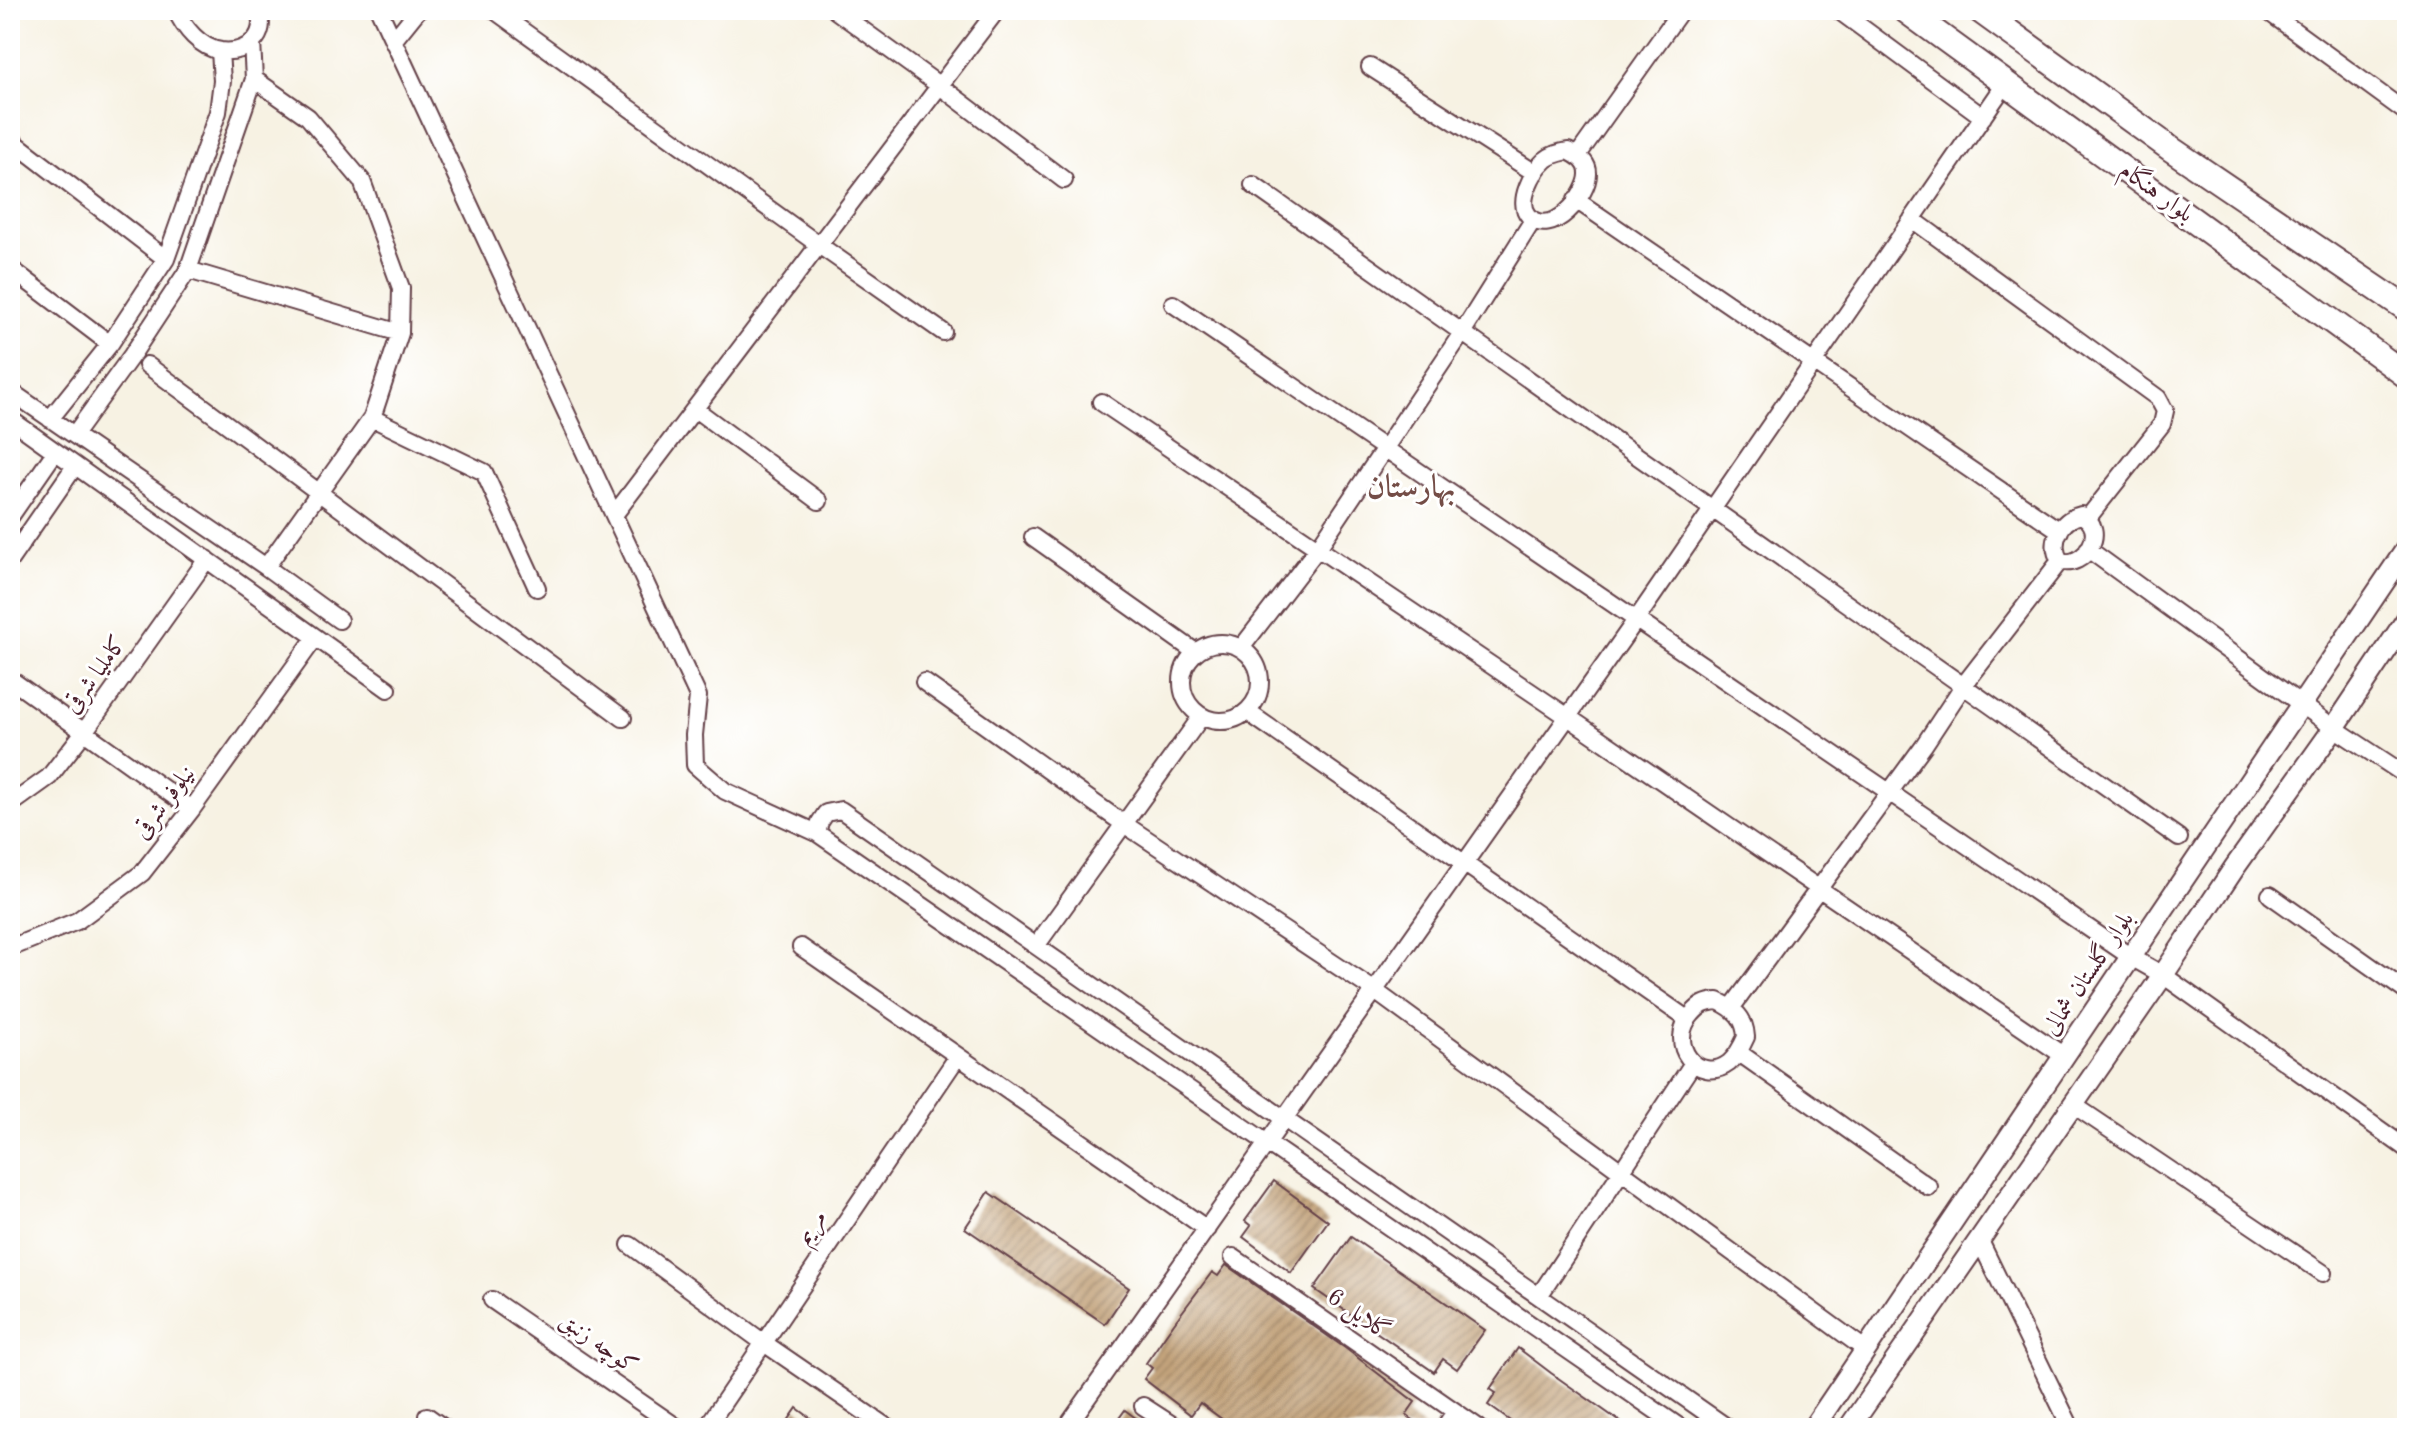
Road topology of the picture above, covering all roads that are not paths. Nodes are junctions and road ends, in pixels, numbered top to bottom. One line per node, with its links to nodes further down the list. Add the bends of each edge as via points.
1 (176, 10): 15 (street, via 192,34)
2 (258, 10): 14 (street, via 263,20)
3 (379, 10): 13 (street)
4 (418, 10): 13 (street)
5 (494, 10): 30 (street)
6 (835, 10): 19 (street)
7 (997, 10): 19 (street)
8 (1681, 10): 23 (street)
9 (1838, 10): 21 (street)
10 (1905, 10): 18 (main road, بلوار هنگام)
11 (1979, 10): 35 (main road, بلوار هنگام)
12 (2266, 10): 20 (street)
13 (393, 41): 56 (street)
14 (252, 42): 15 (street, via 241,50); 17 (street)
15 (220, 51): 31 (street, via 218,112)
16 (1370, 67): 24 (street)
17 (254, 79): 33 (street); 37 (street, via 308,117 362,181 401,288)
18 (2006, 83): 21 (street); 42 (main road, بلوار هنگام)
19 (940, 86): 25 (street); 30 (street)
20 (2407, 113)
21 (1983, 117): 28 (street)
22 (11, 140): 31 (street)
23 (1578, 155): 24 (street, via 1556,153); 27 (street, via 1588,173)
24 (1535, 173): 29 (street, via 1524,199)
25 (1064, 180)
26 (1253, 185): 38 (street)
27 (1576, 200): 29 (street, via 1557,221); 40 (street)
28 (1912, 219): 40 (street); 58 (street, via 2158,398 2165,411 2162,424)
29 (1533, 220): 38 (street)
30 (819, 245): 36 (street); 45 (street)
31 (166, 259): 39 (street)
32 (10, 268): 39 (street)
33 (188, 270): 37 (street); 49 (street)
34 (1173, 304): 50 (street)
35 (2407, 309)
36 (943, 332)
37 (400, 333): 46 (street)
38 (1462, 333): 50 (street); 55 (street)
39 (110, 344): 48 (street)
40 (1814, 362): 55 (street); 59 (street)
41 (147, 365): 53 (street)
42 (2407, 376)
43 (10, 391): 48 (street)
44 (1101, 402): 61 (street)
45 (695, 409): 54 (street); 56 (street)
46 (372, 418): 53 (street); 68 (street, via 484,472)
47 (10, 419): 51 (street)
48 (50, 419): 49 (street)
49 (74, 435): 67 (street)
50 (1385, 449): 61 (street); 71 (street)
51 (55, 452): 52 (street); 57 (street)
52 (75, 466): 64 (street); 65 (street)
53 (318, 492): 67 (street); 83 (street)
54 (819, 501)
55 (1713, 509): 71 (street); 77 (street)
56 (614, 515): 91 (street, via 698,696 695,765 725,791)
57 (10, 517)
58 (2087, 519): 59 (street, via 2073,517); 63 (street, via 2095,531)
59 (2060, 531): 66 (street, via 2054,548)
60 (1033, 537): 74 (street)
61 (1318, 548): 73 (street); 82 (street)
62 (2407, 548): 79 (street, بلوار گلستان شمالی)
63 (2088, 549): 66 (street, via 2073,562); 79 (street)
64 (207, 559): 72 (street); 85 (street, کاملیا شرقی)
65 (10, 560)
66 (2060, 561): 77 (street)
67 (266, 567): 70 (street)
68 (537, 588)
69 (2407, 619): 84 (street)
70 (339, 620)
71 (1636, 620): 82 (street); 87 (street)
72 (315, 638): 78 (street); 89 (street, نیلوفر شرقی)
73 (1242, 647): 74 (street, via 1218,641); 80 (street, via 1259,666 1261,691)
74 (1194, 651): 81 (street, via 1182,673 1184,698)
75 (10, 679): 85 (street)
76 (924, 682): 90 (street)
77 (1963, 686): 87 (street); 92 (street)
78 (388, 689)
79 (2301, 704): 84 (street); 99 (street, بلوار گلستان شمالی)
80 (1249, 713): 81 (street, via 1226,722); 93 (street)
81 (1201, 717): 90 (street)
82 (1568, 717): 93 (street); 94 (street)
83 (623, 718)
84 (2334, 728): 86 (street); 100 (street)
85 (84, 732): 88 (street, کاملیا شرقی, via 49,777); 89 (street)
86 (2407, 776)
87 (1889, 792): 94 (street); 99 (street)
88 (10, 805)
89 (192, 809): 98 (street, نیلوفر شرقی, via 142,873 77,921)
90 (1124, 824): 96 (street); 101 (street)
91 (817, 833): 96 (street, via 826,813 841,810); 111 (street)
92 (2179, 838)
93 (1465, 863): 101 (street); 104 (street)
94 (1818, 889): 103 (street); 107 (street)
95 (2270, 895): 102 (street)
96 (1036, 946): 110 (street)
97 (801, 947): 106 (street)
98 (10, 948)
99 (2131, 957): 100 (street); 107 (street, بلوار گلستان شمالی)
100 (2163, 975): 109 (street); 112 (street)
101 (1375, 991): 110 (street); 113 (street)
102 (2407, 992)
103 (1732, 1007): 104 (street, via 1706,1002); 105 (street, via 1746,1026)
104 (1687, 1019): 108 (street, via 1680,1033)
105 (1738, 1052): 108 (street, via 1716,1068); 114 (street)
106 (958, 1056): 115 (street); 124 (street, مریم)
107 (2064, 1056): 118 (street, بلوار گلستان شمالی)
108 (1693, 1063): 113 (street)
109 (2072, 1104): 116 (street); 121 (street)
110 (1284, 1119): 111 (street); 122 (street)
111 (1267, 1143): 115 (street); 137 (street)
112 (2407, 1149)
113 (1622, 1171): 122 (street); 125 (street)
114 (1929, 1187)
115 (1207, 1229): 133 (street)
116 (1979, 1239): 120 (street); 141 (street)
117 (630, 1245): 124 (street)
118 (1931, 1253): 120 (street); 125 (street, بلوار گلستان شمالی)
119 (1233, 1257): 127 (street, گلایل 6)
120 (1958, 1270): 140 (street)
121 (2323, 1273)
122 (1539, 1296): 138 (street)
123 (492, 1300): 130 (street, کوچه زنبق)
124 (764, 1343): 131 (street, مریم); 132 (street)
125 (1866, 1350): 139 (street, بلوار گلستان شمالی)
126 (1143, 1406): 134 (street)
127 (1455, 1412): 135 (street); 136 (street, گلایل 6)
128 (427, 1416): 129 (street)
129 (444, 1428)
130 (678, 1428)
131 (706, 1428)
132 (888, 1428)
133 (1066, 1428)
134 (1177, 1428)
135 (1444, 1428)
136 (1479, 1428)
137 (1681, 1428)
138 (1728, 1428)
139 (1813, 1428)
140 (1849, 1428)
141 (2071, 1428)

